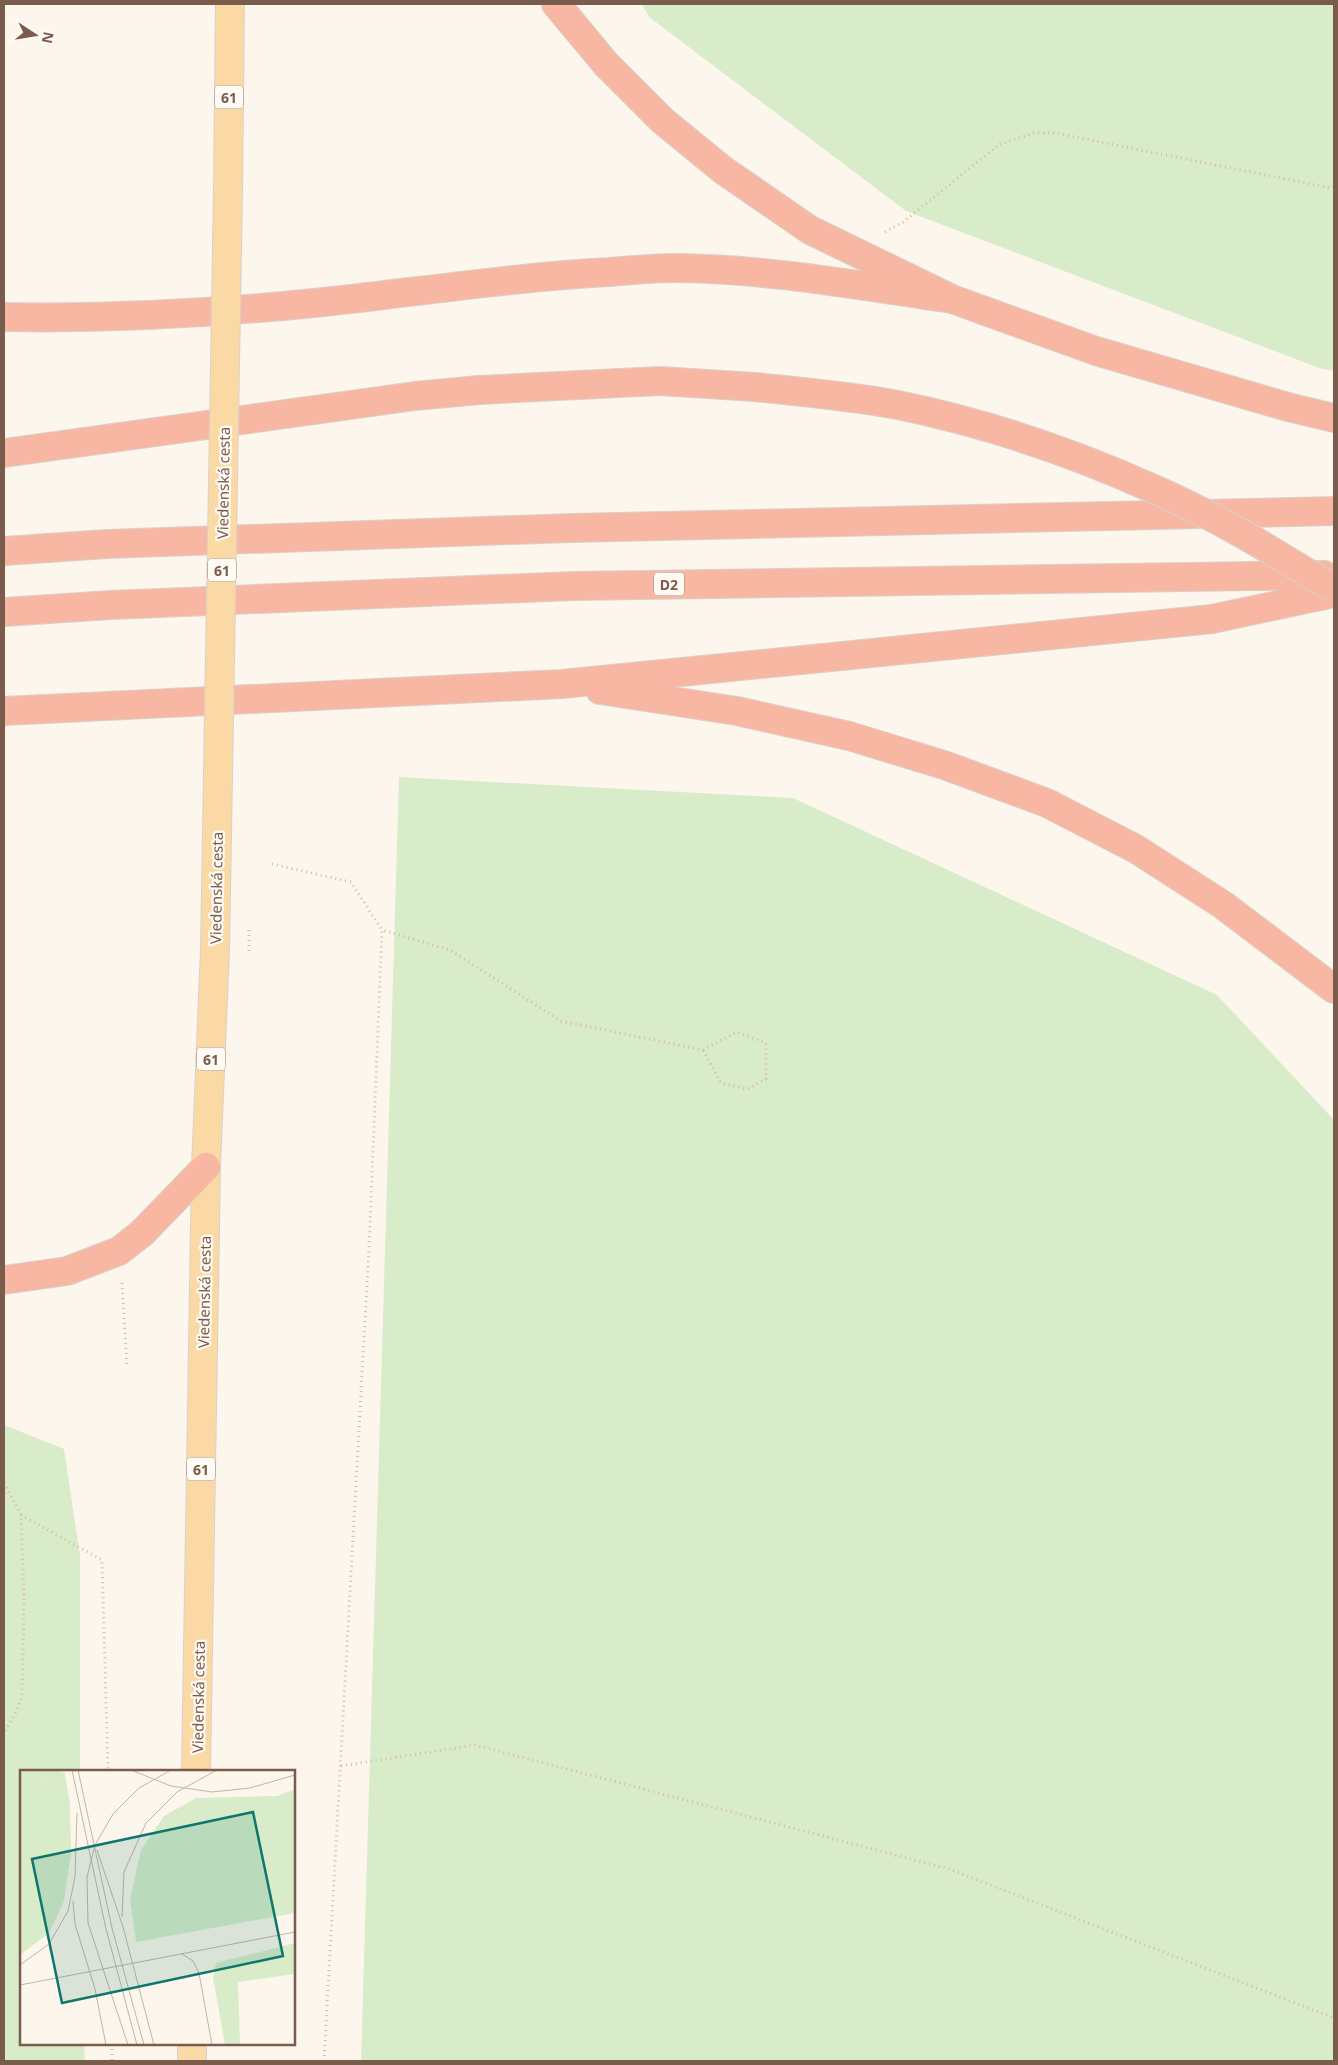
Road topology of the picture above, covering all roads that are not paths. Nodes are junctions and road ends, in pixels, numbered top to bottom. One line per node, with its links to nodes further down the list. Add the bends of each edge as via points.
1 (230, 4): 16 (main road, Viedenská cesta / 61, bridge, via 215,950)
2 (556, 4): 3 (highway, via 606,64 663,121 723,170 810,230)
3 (952, 299): 4 (highway, via 774,273 676,268 580,273 323,302 207,311 62,318); 5 (highway, via 1096,350)
4 (4, 317)
5 (1334, 418)
6 (4, 453): 10 (highway, bridge, via 479,390 660,381 849,396 981,426 1076,457 1157,490 1257,541)
7 (1334, 511): 8 (highway, via 571,528 108,544)
8 (4, 551)
9 (1334, 575): 12 (highway, D2, via 573,586)
10 (1334, 590)
11 (1334, 594): 13 (highway, via 1212,619)
12 (4, 612)
13 (562, 684): 14 (highway); 15 (highway, via 737,711 849,736 944,765 1047,803 1136,850 1223,904)
14 (4, 711)
15 (1334, 989)
16 (206, 1167): 17 (highway, via 142,1233 119,1251 66,1271); 18 (main road, Viedenská cesta / 61)
17 (4, 1280)
18 (196, 1770)
19 (192, 2045): 20 (main road)
20 (192, 2061)

